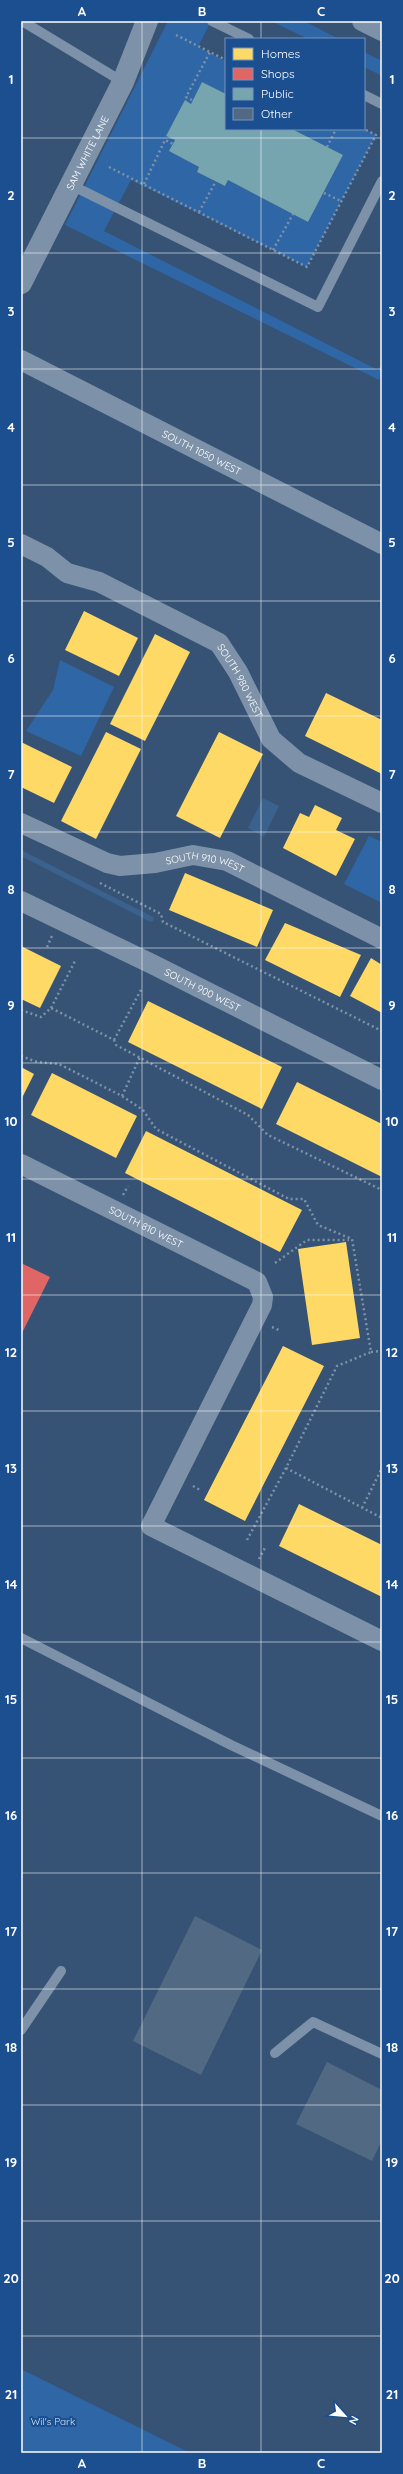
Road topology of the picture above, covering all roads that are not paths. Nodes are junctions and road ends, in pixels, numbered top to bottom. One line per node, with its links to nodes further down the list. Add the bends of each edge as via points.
1 (22, 21): 7 (lane)
2 (147, 21): 7 (street, SAM WHITE LANE)
3 (212, 21): 6 (lane)
4 (362, 21): 5 (street)
5 (382, 31)
6 (247, 38)
7 (123, 82): 11 (street, SAM WHITE LANE)
8 (365, 96): 9 (lane)
9 (382, 104)
10 (382, 181): 11 (lane, via 318,307)
11 (71, 184): 12 (street, SAM WHITE LANE)
12 (21, 282)
13 (21, 360): 15 (street, SOUTH 1050 WEST)
14 (21, 544): 16 (street, SOUTH 980 WEST, via 47,557 67,573 99,582 219,643 238,672 271,739 300,763)
15 (382, 544)
16 (382, 803)
17 (21, 823): 19 (street, SOUTH 910 WEST, via 107,863 120,866 155,863 193,855 227,861)
18 (21, 901): 20 (street, SOUTH 900 WEST)
19 (382, 939)
20 (382, 1080)
21 (21, 1164): 23 (street, SOUTH 810 WEST, via 257,1282 263,1297 253,1324 151,1526)
22 (21, 1638): 24 (lane, via 231,1745)
23 (382, 1641)
24 (382, 1816)
25 (60, 1971): 26 (lane)
26 (21, 2030)
27 (274, 2053): 28 (lane, via 313,2022)
28 (382, 2054)

